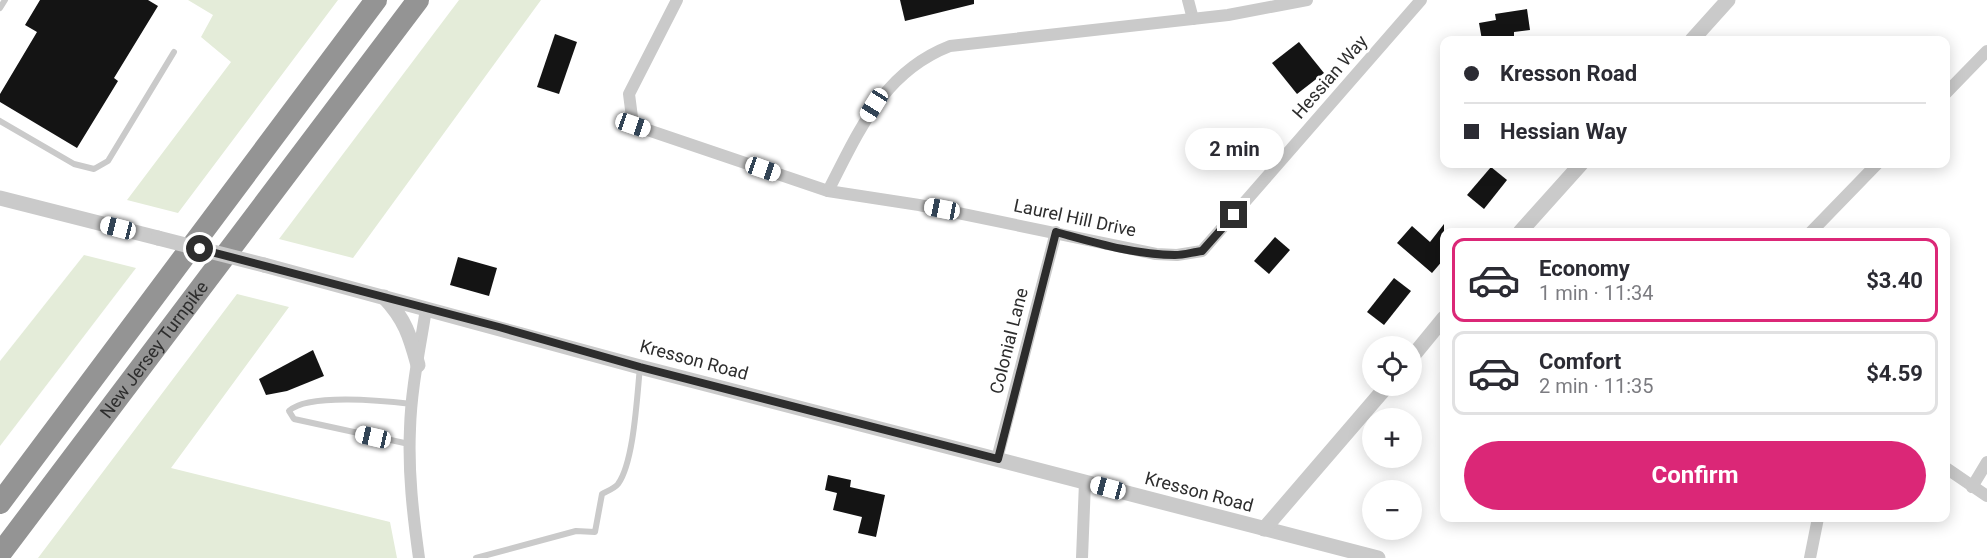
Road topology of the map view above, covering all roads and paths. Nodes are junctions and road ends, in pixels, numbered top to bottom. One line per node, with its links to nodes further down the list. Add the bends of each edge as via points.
1 (5, 0): 9 (lane)
2 (376, 0): 39 (highway, New Jersey Turnpike)
3 (418, 0): 42 (highway, New Jersey Turnpike)
4 (677, 0): 18 (street, Laurel Hill Drive, via 629,94 633,125)
5 (1188, 0): 10 (street)
6 (1307, 0): 10 (street)
7 (1421, 0): 23 (street, Hessian Way, via 1202,251)
8 (1728, 0): 11 (street)
9 (0, 8)
10 (1193, 19): 18 (street, via 950,46 930,54 895,81 874,105)
11 (1696, 36)
12 (1987, 51): 14 (street)
13 (174, 52): 15 (lane, via 108,161 94,169 74,164)
14 (1950, 89)
15 (0, 122)
16 (1577, 168): 20 (street)
17 (1873, 168): 21 (street)
18 (828, 190): 22 (street, Laurel Hill Drive)
19 (0, 198): 24 (street, Kresson Road, bridge)
20 (1524, 228)
21 (1815, 228)
22 (1056, 232): 23 (street, Laurel Hill Drive); 33 (street, Colonial Lane)
23 (1156, 254)
24 (384, 297): 25 (street, Kresson Road); 28 (street, via 406,324)
25 (426, 309): 28 (street); 29 (street, Kresson Road)
26 (1440, 323): 27 (street)
27 (1422, 345)
28 (418, 365): 31 (street)
29 (640, 367): 33 (street, Kresson Road); 44 (lane, via 634,429 624,474 616,487 602,494 595,532 576,531)
30 (1378, 396): 41 (street)
31 (412, 404): 32 (street); 32 (lane, via 317,400 289,411 304,422)
32 (410, 444): 43 (street)
33 (998, 459): 36 (street, Kresson Road)
34 (1987, 462): 37 (street)
35 (1950, 471): 37 (street)
36 (1085, 482): 41 (street, Kresson Road); 45 (street)
37 (1972, 487): 38 (street)
38 (1987, 496)
39 (0, 503)
40 (1817, 522): 47 (street)
41 (1264, 529): 46 (street, Kresson Road)
42 (0, 554)
43 (419, 558)
44 (476, 558)
45 (1082, 558)
46 (1378, 558)
47 (1810, 558)

